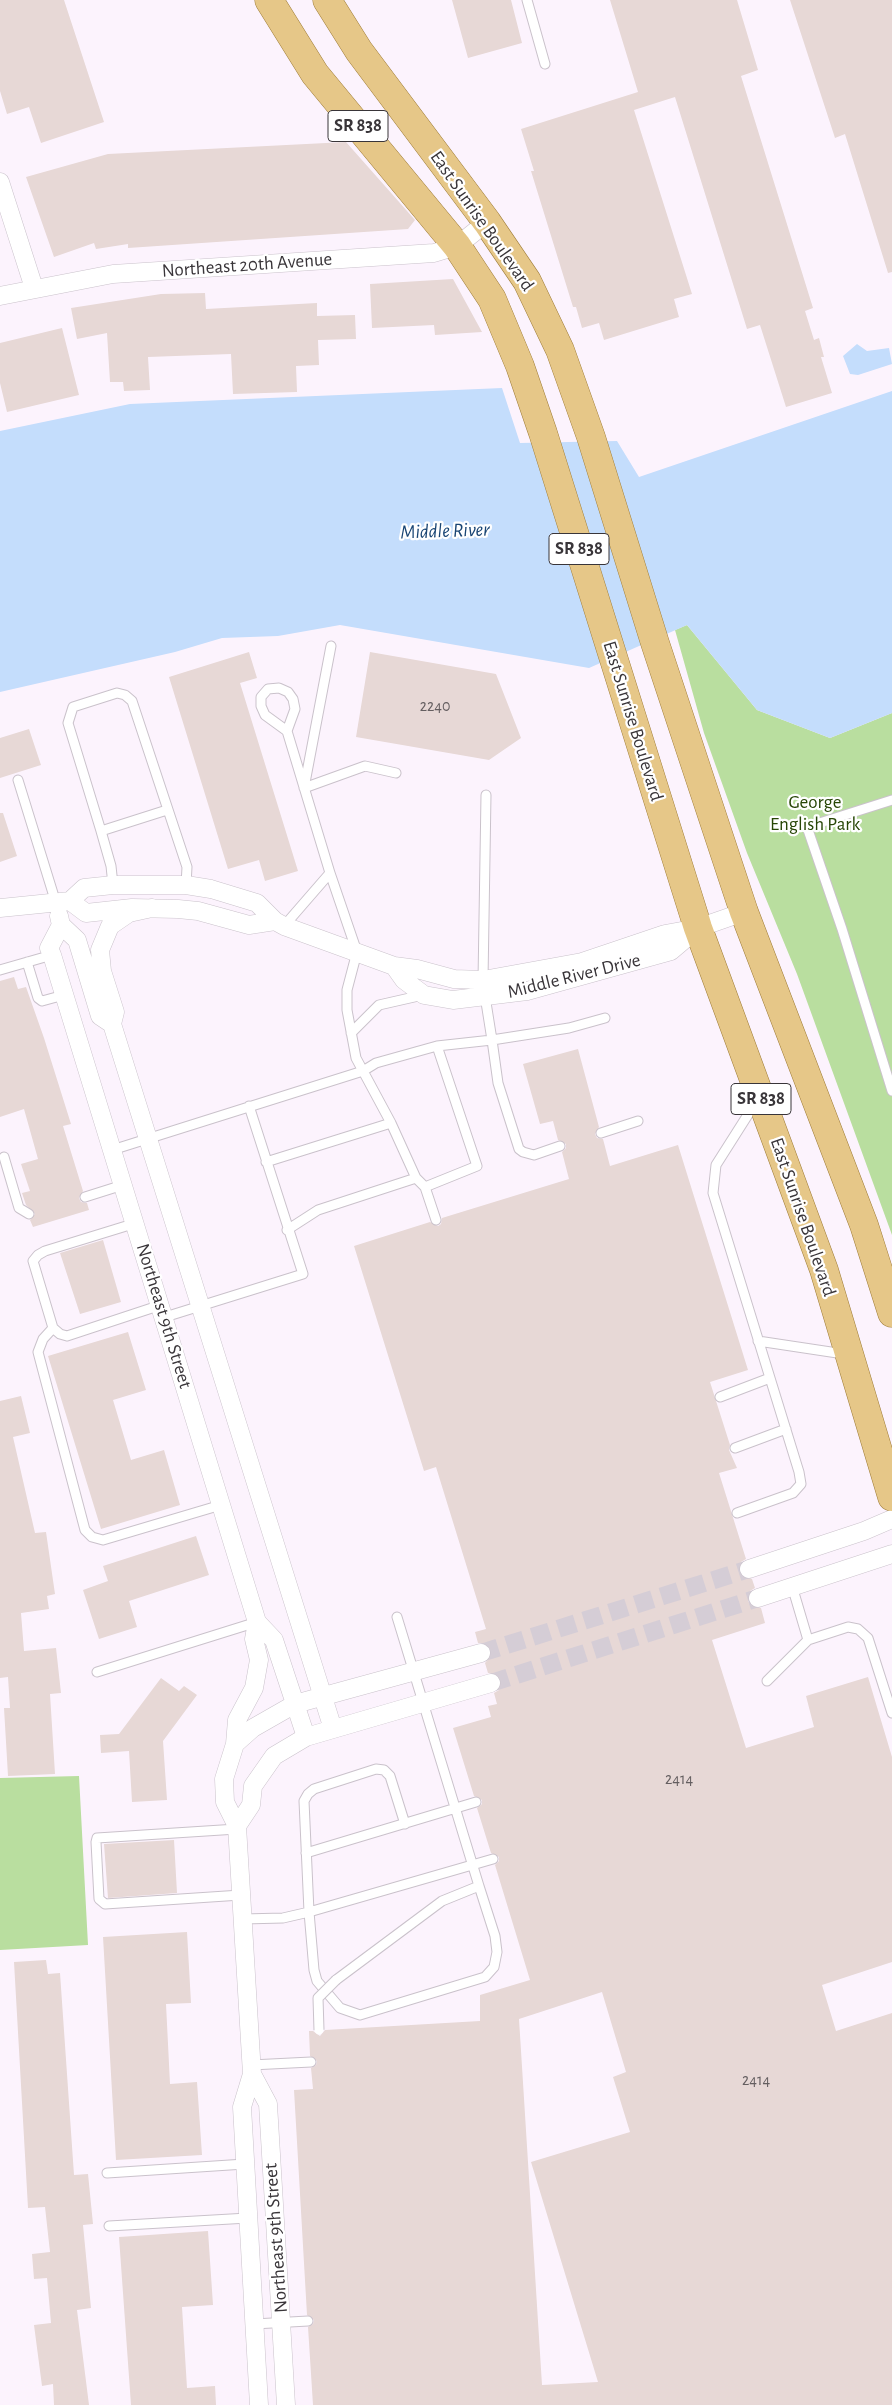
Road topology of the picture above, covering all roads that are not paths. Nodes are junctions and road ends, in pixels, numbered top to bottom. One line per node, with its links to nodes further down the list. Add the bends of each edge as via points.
1 (268, 0): 7 (main road, East Sunrise Boulevard / SR 838, via 315,74)
2 (328, 0): 6 (main road, East Sunrise Boulevard / SR 838, via 359,51)
3 (527, 0): 4 (lane)
4 (545, 64)
5 (0, 182): 8 (street)
6 (487, 222): 7 (street, Northeast 20th Avenue); 25 (main road, East Sunrise Boulevard / SR 838, via 528,281 560,350)
7 (457, 246): 8 (street, Northeast 20th Avenue, via 434,253 113,274); 28 (main road, East Sunrise Boulevard / SR 838, via 492,299 520,366)
8 (34, 288): 9 (street, Northeast 20th Avenue)
9 (0, 296)
10 (331, 646): 14 (lane)
11 (287, 731): 11 (lane, via 295,709 293,699 279,688 268,689 261,697 265,715); 14 (lane)
12 (396, 773): 14 (lane, via 365,766)
13 (18, 780): 22 (lane)
14 (304, 788): 19 (lane)
15 (486, 795): 34 (lane)
16 (892, 800): 43 (lane, via 807,827)
17 (167, 810): 18 (lane); 18 (lane, via 132,701 117,693 73,707 68,723); 21 (lane, via 186,867)
18 (102, 831): 20 (lane)
19 (330, 872): 26 (lane); 29 (lane)
20 (113, 885): 21 (street, Middle River Drive); 22 (street, Middle River Drive, via 84,888)
21 (186, 885): 26 (street, Middle River Drive, via 257,903)
22 (63, 902): 23 (street, Middle River Drive); 24 (street, Middle River Drive, via 86,913); 27 (street)
23 (0, 908)
24 (152, 908): 26 (street, Middle River Drive, via 198,911 249,925); 38 (street, Northeast 9th Street, via 129,913 110,926 100,950 102,970 115,1012)
25 (744, 912): 28 (street, Middle River Drive); 64 (main road, East Sunrise Boulevard / SR 838, via 864,1225)
26 (280, 924): 29 (street, Middle River Drive)
27 (61, 925): 30 (street, via 50,948); 38 (street, Northeast 9th Street, via 77,940 100,1016)
28 (698, 928): 34 (street, Middle River Drive, via 671,951 527,991); 44 (main road, East Sunrise Boulevard / SR 838)
29 (357, 952): 32 (street, Middle River Drive); 39 (lane, via 347,990)
30 (52, 955): 31 (lane); 36 (street, Northeast 9th Street)
31 (28, 962): 33 (lane); 36 (lane, via 38,998 42,1001)
32 (394, 966): 34 (street, Middle River Drive, via 417,969); 35 (street, Middle River Drive, via 404,980)
33 (0, 970)
34 (484, 988): 35 (street, Middle River Drive, via 453,1000); 40 (lane)
35 (424, 994): 39 (lane, via 379,1005)
36 (64, 995): 51 (street, Northeast 9th Street)
37 (605, 1018): 40 (lane, via 569,1028)
38 (112, 1024): 49 (street, Northeast 9th Street)
39 (351, 1033): 42 (lane, via 356,1058)
40 (492, 1040): 41 (lane); 50 (lane, via 498,1084 519,1149 534,1155)
41 (437, 1046): 42 (lane, via 376,1062); 56 (lane, via 477,1166)
42 (363, 1071): 45 (lane); 47 (lane)
43 (892, 1091)
44 (760, 1096): 66 (lane, via 716,1165 713,1193); 67 (main road, East Sunrise Boulevard / SR 838, via 824,1270)
45 (249, 1106): 49 (lane); 53 (lane)
46 (638, 1121): 48 (lane)
47 (391, 1123): 53 (lane); 54 (lane)
48 (601, 1134)
49 (148, 1138): 51 (lane); 62 (street, Northeast 9th Street)
50 (560, 1146)
51 (112, 1150): 55 (street, Northeast 9th Street)
52 (4, 1157): 58 (lane, via 19,1208)
53 (266, 1162): 61 (lane)
54 (416, 1178): 56 (lane); 61 (lane, via 318,1210)
55 (123, 1185): 57 (lane); 60 (street, Northeast 9th Street)
56 (425, 1188): 59 (lane)
57 (85, 1197)
58 (29, 1214)
59 (436, 1220)
60 (136, 1223): 63 (street, Northeast 9th Street); 65 (lane, via 38,1255 33,1262)
61 (287, 1230): 62 (lane, via 303,1274)
62 (201, 1306): 63 (lane); 88 (street, Northeast 9th Street)
63 (163, 1311): 65 (lane, via 67,1336); 73 (street, Northeast 9th Street)
64 (892, 1313)
65 (53, 1328): 73 (lane, via 42,1339 38,1352 85,1530 92,1537 103,1540)
66 (758, 1340): 67 (lane); 68 (lane)
67 (849, 1355): 72 (main road, East Sunrise Boulevard / SR 838)
68 (770, 1378): 69 (lane); 70 (lane)
69 (720, 1397)
70 (786, 1429): 71 (lane); 74 (lane, via 801,1484 793,1493)
71 (735, 1448)
72 (892, 1497)
73 (221, 1505): 81 (street, Northeast 9th Street)
74 (737, 1513)
75 (892, 1518): 77 (street, via 864,1531)
76 (892, 1554): 78 (street)
77 (749, 1569)
78 (792, 1586): 79 (street); 82 (lane)
79 (758, 1598)
80 (397, 1617): 84 (lane)
81 (257, 1622): 85 (lane); 90 (street, Northeast 9th Street, via 274,1640); 94 (street, Northeast 9th Street, via 254,1639 259,1660 254,1688 237,1720)
82 (808, 1640): 86 (lane); 91 (lane, via 848,1628 858,1629 868,1638)
83 (481, 1652): 84 (street)
84 (413, 1671): 88 (street); 89 (lane)
85 (98, 1672)
86 (767, 1681)
87 (491, 1683): 89 (street)
88 (323, 1696): 90 (street); 92 (street, Northeast 9th Street)
89 (422, 1703): 92 (street); 96 (lane)
90 (295, 1704): 93 (street, Northeast 9th Street); 94 (street, via 253,1728)
91 (892, 1713)
92 (333, 1729): 93 (street)
93 (306, 1737): 98 (street, via 274,1756 253,1786 251,1805)
94 (235, 1744): 98 (street, Northeast 9th Street, via 224,1779 225,1802)
95 (476, 1802): 96 (lane)
96 (456, 1808): 97 (lane); 101 (lane)
97 (405, 1824): 99 (lane); 99 (lane, via 390,1776 384,1770 376,1769 314,1789 308,1794 304,1801)
98 (237, 1827): 103 (street, Northeast 9th Street); 103 (lane, via 98,1838 99,1899 105,1904)
99 (306, 1853): 104 (lane)
100 (493, 1858): 101 (lane)
101 (473, 1864): 102 (lane); 104 (lane)
102 (479, 1886): 104 (lane, via 497,1952 494,1967 485,1977 360,2015 340,2008 317,1981); 106 (lane, bridge, via 442,1901 336,1980 318,1998)
103 (242, 1895): 105 (street, Northeast 9th Street)
104 (309, 1912): 105 (lane, via 282,1918)
105 (243, 1919): 108 (street, Northeast 9th Street)
106 (319, 2030)
107 (311, 2062): 108 (lane)
108 (252, 2070): 109 (street, Northeast 9th Street, via 242,2106); 114 (street, Northeast 9th Street, via 268,2104)
109 (246, 2164): 110 (lane); 111 (street, Northeast 9th Street)
110 (107, 2172)
111 (248, 2218): 112 (lane); 115 (street, Northeast 9th Street)
112 (109, 2226)
113 (308, 2321): 114 (lane)
114 (281, 2322): 115 (lane); 117 (street, Northeast 9th Street)
115 (254, 2324): 116 (street, Northeast 9th Street)
116 (259, 2405)
117 (286, 2405)

